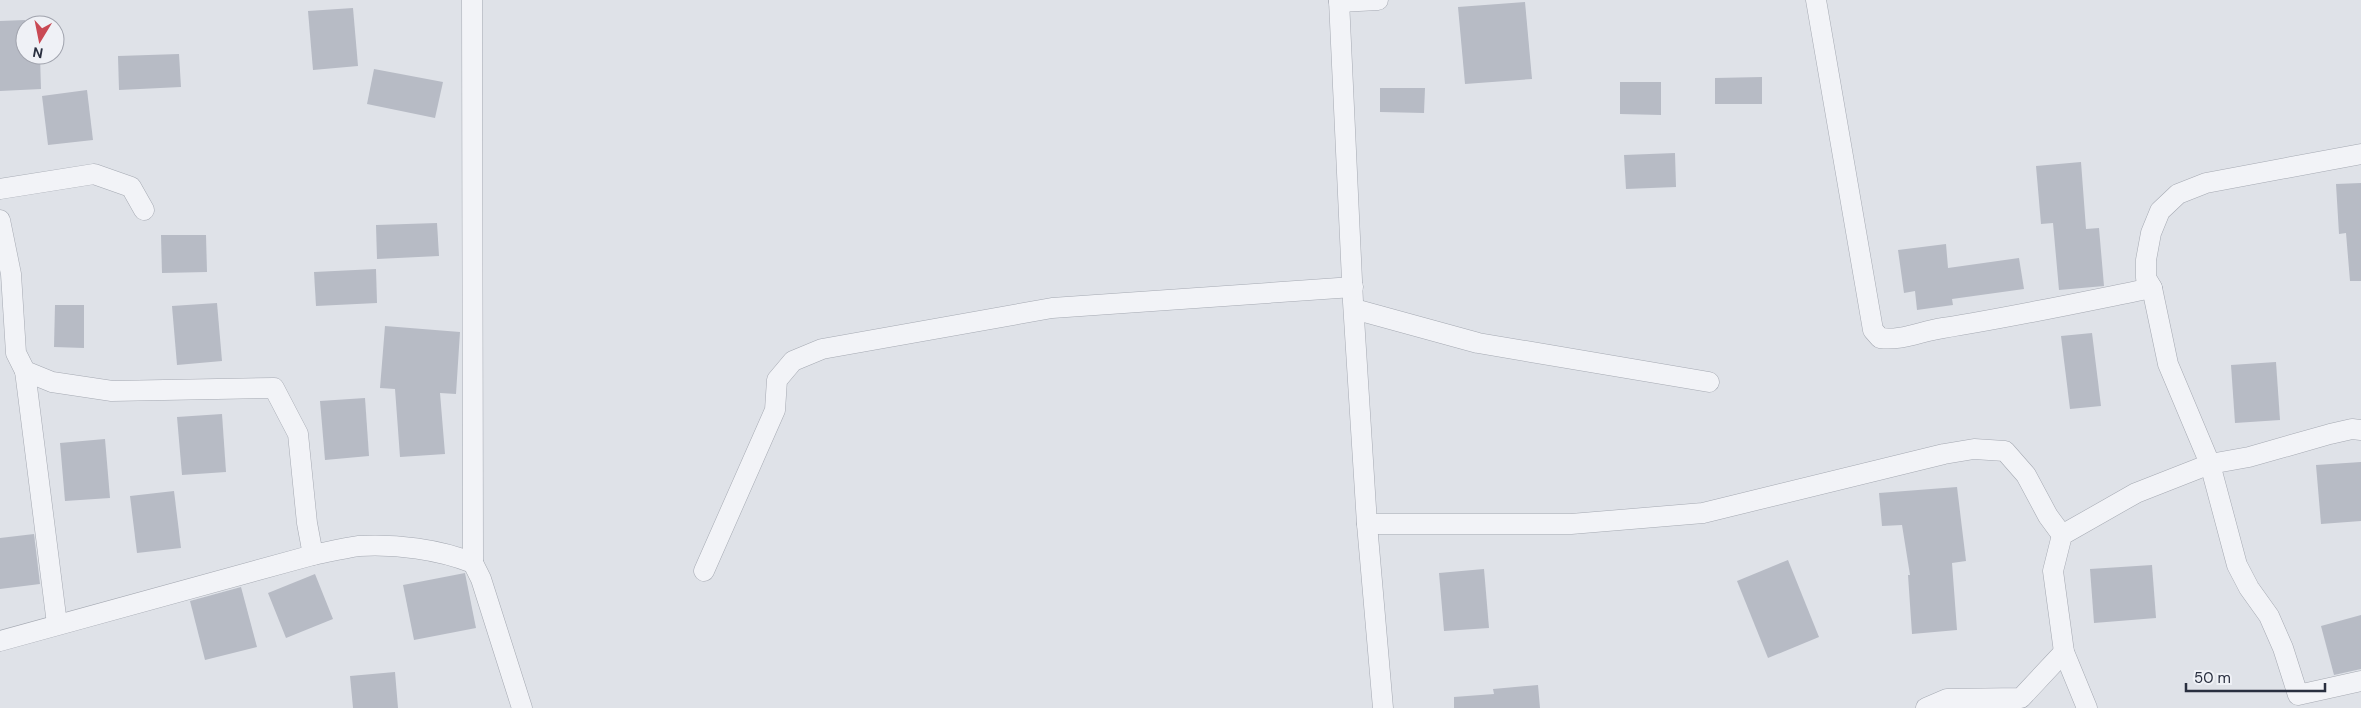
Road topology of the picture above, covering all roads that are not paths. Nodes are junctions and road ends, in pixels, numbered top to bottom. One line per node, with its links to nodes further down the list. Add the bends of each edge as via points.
1 (472, 0): 19 (street)
2 (1378, 0): 4 (street)
3 (1816, 0): 10 (street, via 1873,330 1880,338 1894,340)
4 (1339, 1): 9 (street)
5 (2361, 154): 10 (street, via 2206,183 2178,194 2160,211 2151,233 2146,278)
6 (0, 189): 7 (street, via 94,174 130,187)
7 (144, 210)
8 (0, 220): 12 (street, via 11,274 16,353)
9 (1353, 287): 11 (street); 20 (street, via 1052,308 822,349 793,362 778,380 775,410)
10 (2152, 288): 15 (street, via 2168,364)
11 (1354, 309): 13 (street, via 1478,343); 16 (street)
12 (25, 371): 18 (street, via 52,382 112,391 274,388 298,434 306,523); 21 (street)
13 (1709, 382)
14 (2361, 430): 15 (street, via 2352,429 2249,457)
15 (2210, 464): 17 (street, via 2136,493); 25 (street, via 2237,565 2269,616)
16 (1367, 524): 17 (street, via 1572,524 1703,512 1974,449 2005,452 2026,475); 27 (street)
17 (2062, 535): 23 (street, via 2053,570)
18 (313, 555): 19 (street, via 357,546 386,546 453,555); 21 (street, via 119,610)
19 (472, 562): 26 (street)
20 (704, 571)
21 (57, 624): 22 (street)
22 (0, 641)
23 (2064, 652): 28 (street, via 2021,698 1947,699); 29 (street)
24 (2361, 681): 25 (street)
25 (2300, 702)
26 (522, 708)
27 (1383, 708)
28 (1926, 708)
29 (2087, 708)

